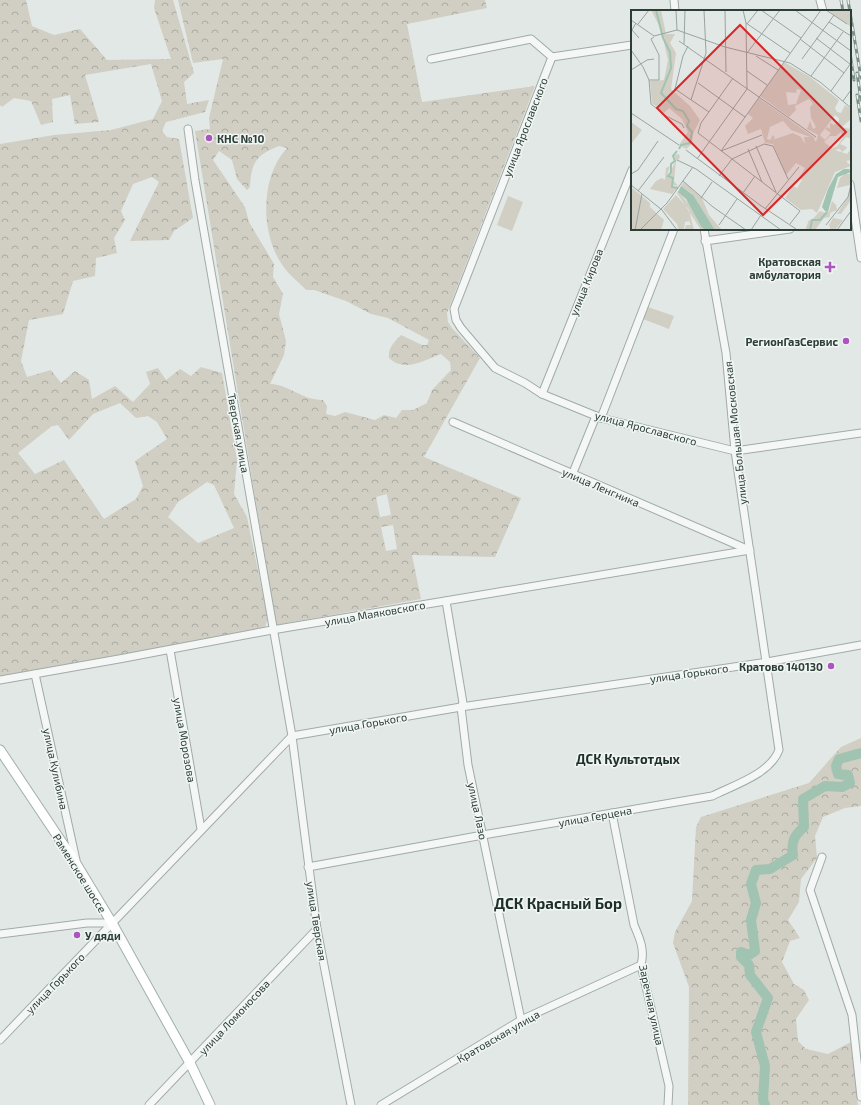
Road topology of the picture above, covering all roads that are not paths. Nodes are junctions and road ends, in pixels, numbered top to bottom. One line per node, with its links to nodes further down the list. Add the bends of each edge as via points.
1 (674, 0): 3 (street)
2 (820, 0): 4 (street)
3 (675, 10)
4 (823, 10)
5 (631, 45): 6 (street)
6 (552, 57): 7 (street, via 531,39); 18 (street, улица Ярославского, via 454,309 461,328 490,364)
7 (431, 59)
8 (188, 129): 26 (street, Тверская улица)
9 (631, 172): 18 (street, улица Кирова)
10 (851, 196): 11 (street)
11 (852, 209): 12 (street)
12 (853, 220): 17 (street)
13 (674, 230): 19 (street)
14 (704, 230): 16 (street, улица Большая Московская)
15 (783, 230): 16 (street)
16 (705, 241): 22 (street, улица Большая Московская, via 726,353)
17 (861, 258)
18 (542, 394): 19 (street, улица Ярославского)
19 (599, 417): 22 (street, улица Ярославского); 23 (street)
20 (453, 422): 23 (street, улица Ленгника)
21 (861, 433): 22 (street, улица Ярославского)
22 (735, 451): 24 (street, улица Большая Московская)
23 (572, 475): 24 (street, улица Ленгника)
24 (750, 550): 25 (street, улица Маяковского); 29 (street, улица Большая Московская)
25 (446, 601): 26 (street, улица Маяковского); 32 (street, улица Лазо)
26 (272, 630): 28 (street, улица Маяковского); 33 (street, Тверская улица)
27 (861, 645): 29 (street, улица Горького)
28 (170, 650): 30 (street, улица Маяковского); 36 (street, улица Морозова)
29 (767, 662): 32 (street, улица Горького); 35 (street, улица Герцена, via 779,750 776,759 746,780 712,796)
30 (35, 674): 31 (street, улица Маяковского); 39 (street, улица Кулибина)
31 (0, 680)
32 (461, 707): 33 (street, улица Горького); 37 (street, улица Лазо, via 468,765)
33 (292, 736): 36 (street, улица Горького); 40 (street, улица Тверская)
34 (0, 750): 39 (main road, Раменское шоссе)
35 (612, 813): 37 (street, улица Герцена); 44 (street, Заречная улица, via 634,926 644,955)
36 (201, 830): 41 (street, улица Горького)
37 (483, 835): 40 (street, улица Герцена); 45 (street, улица Лазо)
38 (822, 857): 48 (street, via 810,890 852,1015)
39 (76, 864): 41 (main road, Раменское шоссе)
40 (308, 867): 42 (street, улица Тверская)
41 (112, 923): 43 (street, via 87,923); 46 (street, улица Горького); 47 (main road, Раменское шоссе)
42 (317, 929): 47 (street, улица Ломоносова); 51 (street, улица Тверская)
43 (0, 934)
44 (641, 965): 45 (street, Кратовская улица); 53 (street, Заречная улица, via 669,1086)
45 (521, 1020): 52 (street, Кратовская улица)
46 (0, 1040)
47 (190, 1063): 49 (street, улица Ломоносова); 50 (main road, Раменское шоссе)
48 (861, 1097)
49 (149, 1105)
50 (210, 1105)
51 (351, 1105)
52 (381, 1105)
53 (668, 1105)

